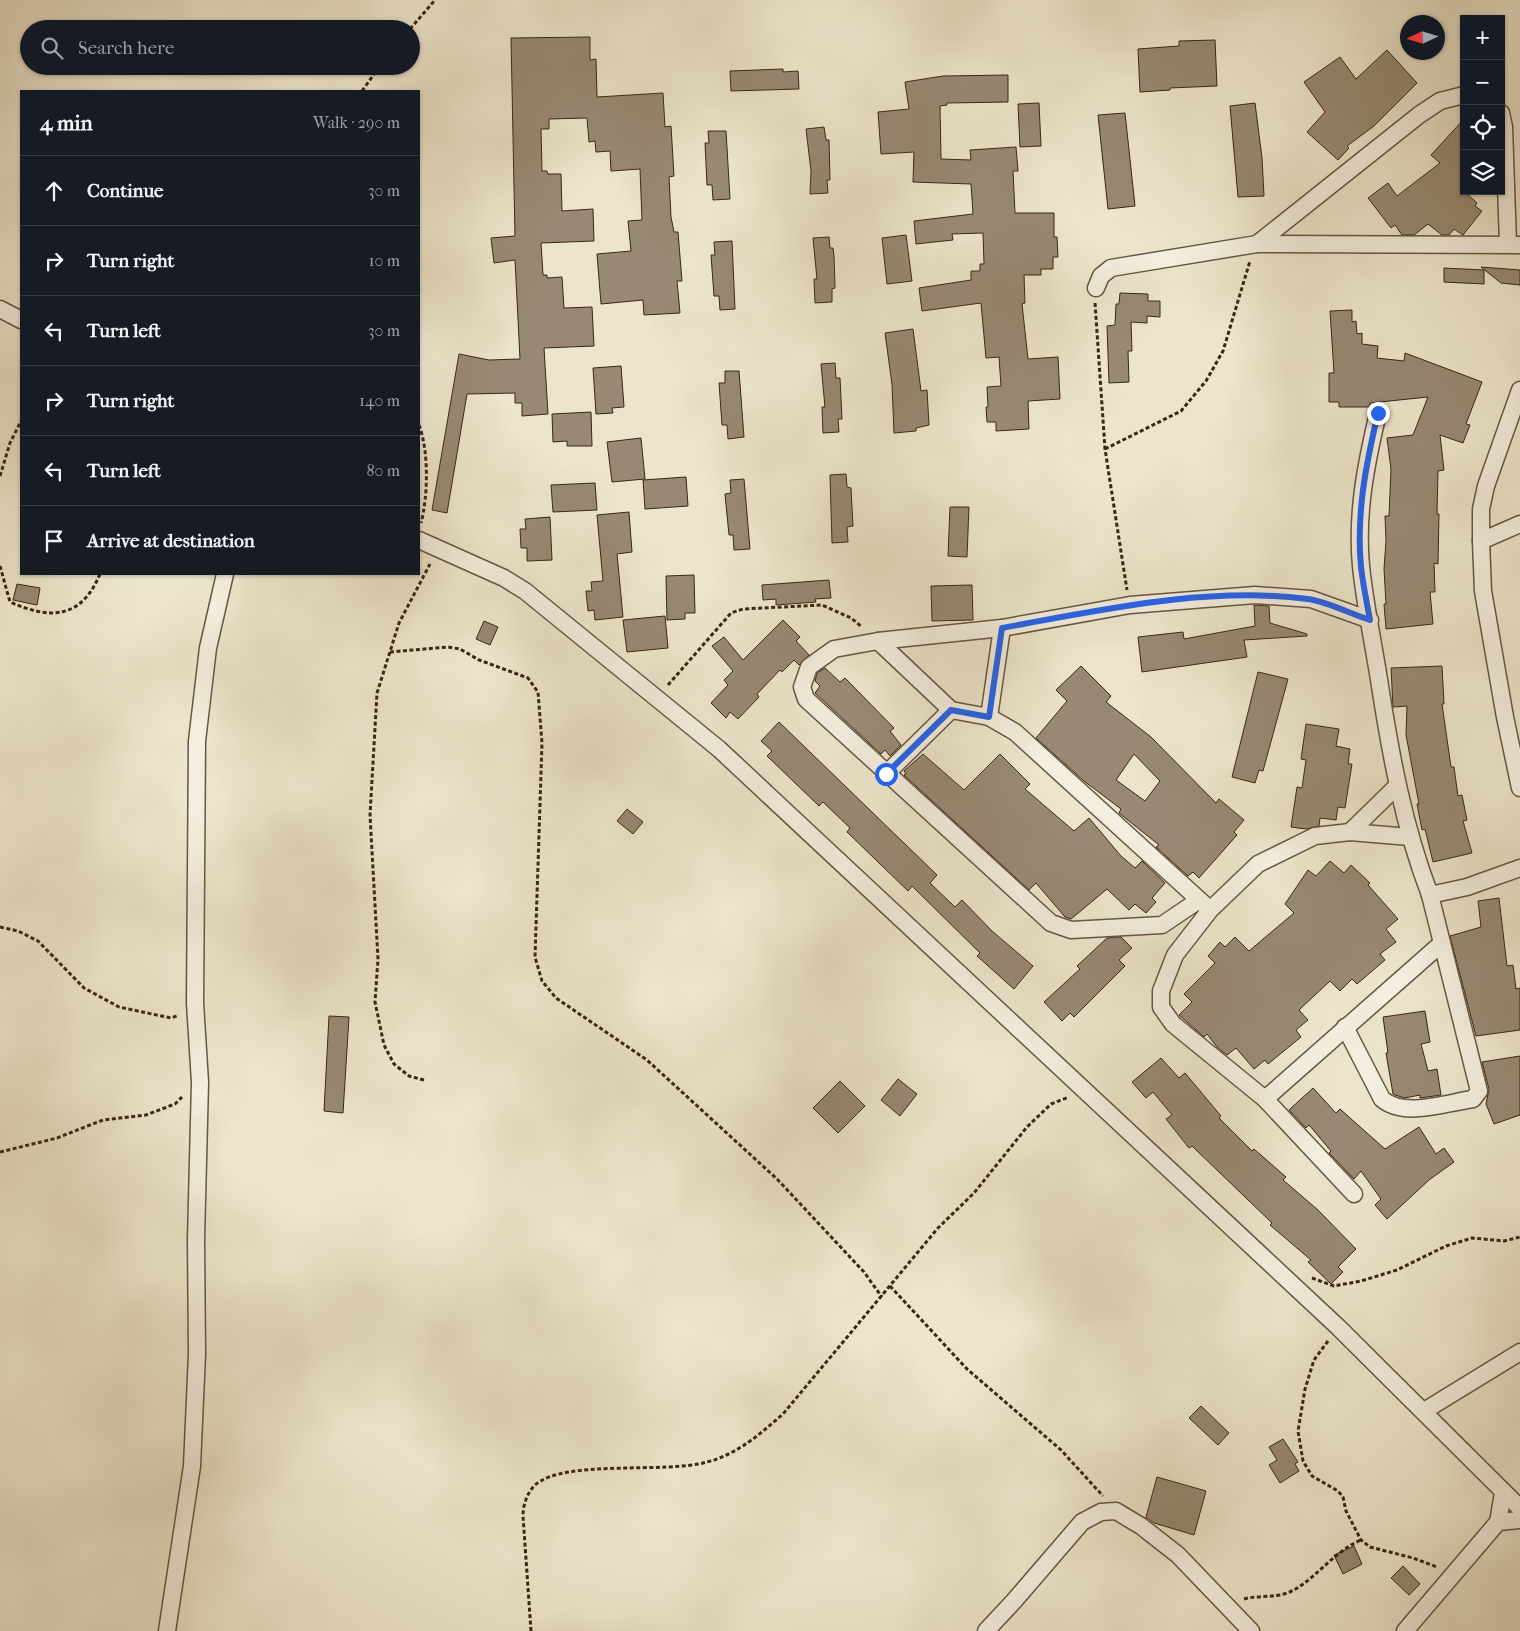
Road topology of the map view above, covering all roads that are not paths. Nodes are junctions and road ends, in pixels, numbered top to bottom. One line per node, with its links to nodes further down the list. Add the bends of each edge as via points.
1 (1460, 96): 3 (street, via 1440,101 1419,115)
2 (1505, 138): 4 (street)
3 (1257, 244): 4 (street); 5 (street, via 1111,268 1101,276)
4 (1514, 244)
5 (1096, 288)
6 (0, 309): 7 (street)
7 (20, 319)
8 (1520, 390): 12 (street, via 1486,486 1481,508)
9 (1378, 413): 14 (street, via 1362,494 1361,566)
10 (1520, 524): 12 (street)
11 (420, 541): 32 (street, via 504,578 525,591 719,749)
12 (1481, 541): 21 (street, via 1483,591)
13 (225, 575): 37 (street, via 208,648 197,741 196,1003 200,1082 197,1354 192,1466)
14 (1370, 620): 15 (street, via 1311,599 1255,595 1130,605); 20 (street)
15 (1002, 628): 16 (street); 18 (street)
16 (878, 641): 17 (street); 19 (street, via 834,649 809,667 802,687 806,699)
17 (951, 710): 18 (street); 19 (street)
18 (989, 717): 26 (street, via 1015,732)
19 (886, 774): 26 (street, via 1051,923 1071,930 1162,925)
20 (1397, 786): 22 (street); 23 (street)
21 (1520, 788)
22 (1350, 832): 23 (street); 26 (street, via 1315,836 1258,864)
23 (1410, 837): 25 (street)
24 (1520, 868): 25 (street, via 1467,887)
25 (1430, 895): 27 (street)
26 (1204, 905): 29 (street, via 1176,955 1161,991 1161,1007 1173,1024)
27 (1442, 943): 28 (street); 28 (street, via 1479,1091 1473,1099 1404,1110 1390,1106 1382,1099)
28 (1345, 1027): 29 (street)
29 (1265, 1098): 30 (street)
30 (1354, 1194)
31 (1520, 1352): 32 (street)
32 (1424, 1411): 33 (street)
33 (1504, 1492): 34 (street); 36 (street)
34 (1520, 1508)
35 (1520, 1520): 36 (street)
36 (1498, 1522): 40 (street)
37 (167, 1631)
38 (986, 1631): 39 (street, via 1082,1522 1101,1512 1116,1511 1178,1555)
39 (1250, 1631)
40 (1405, 1631)

